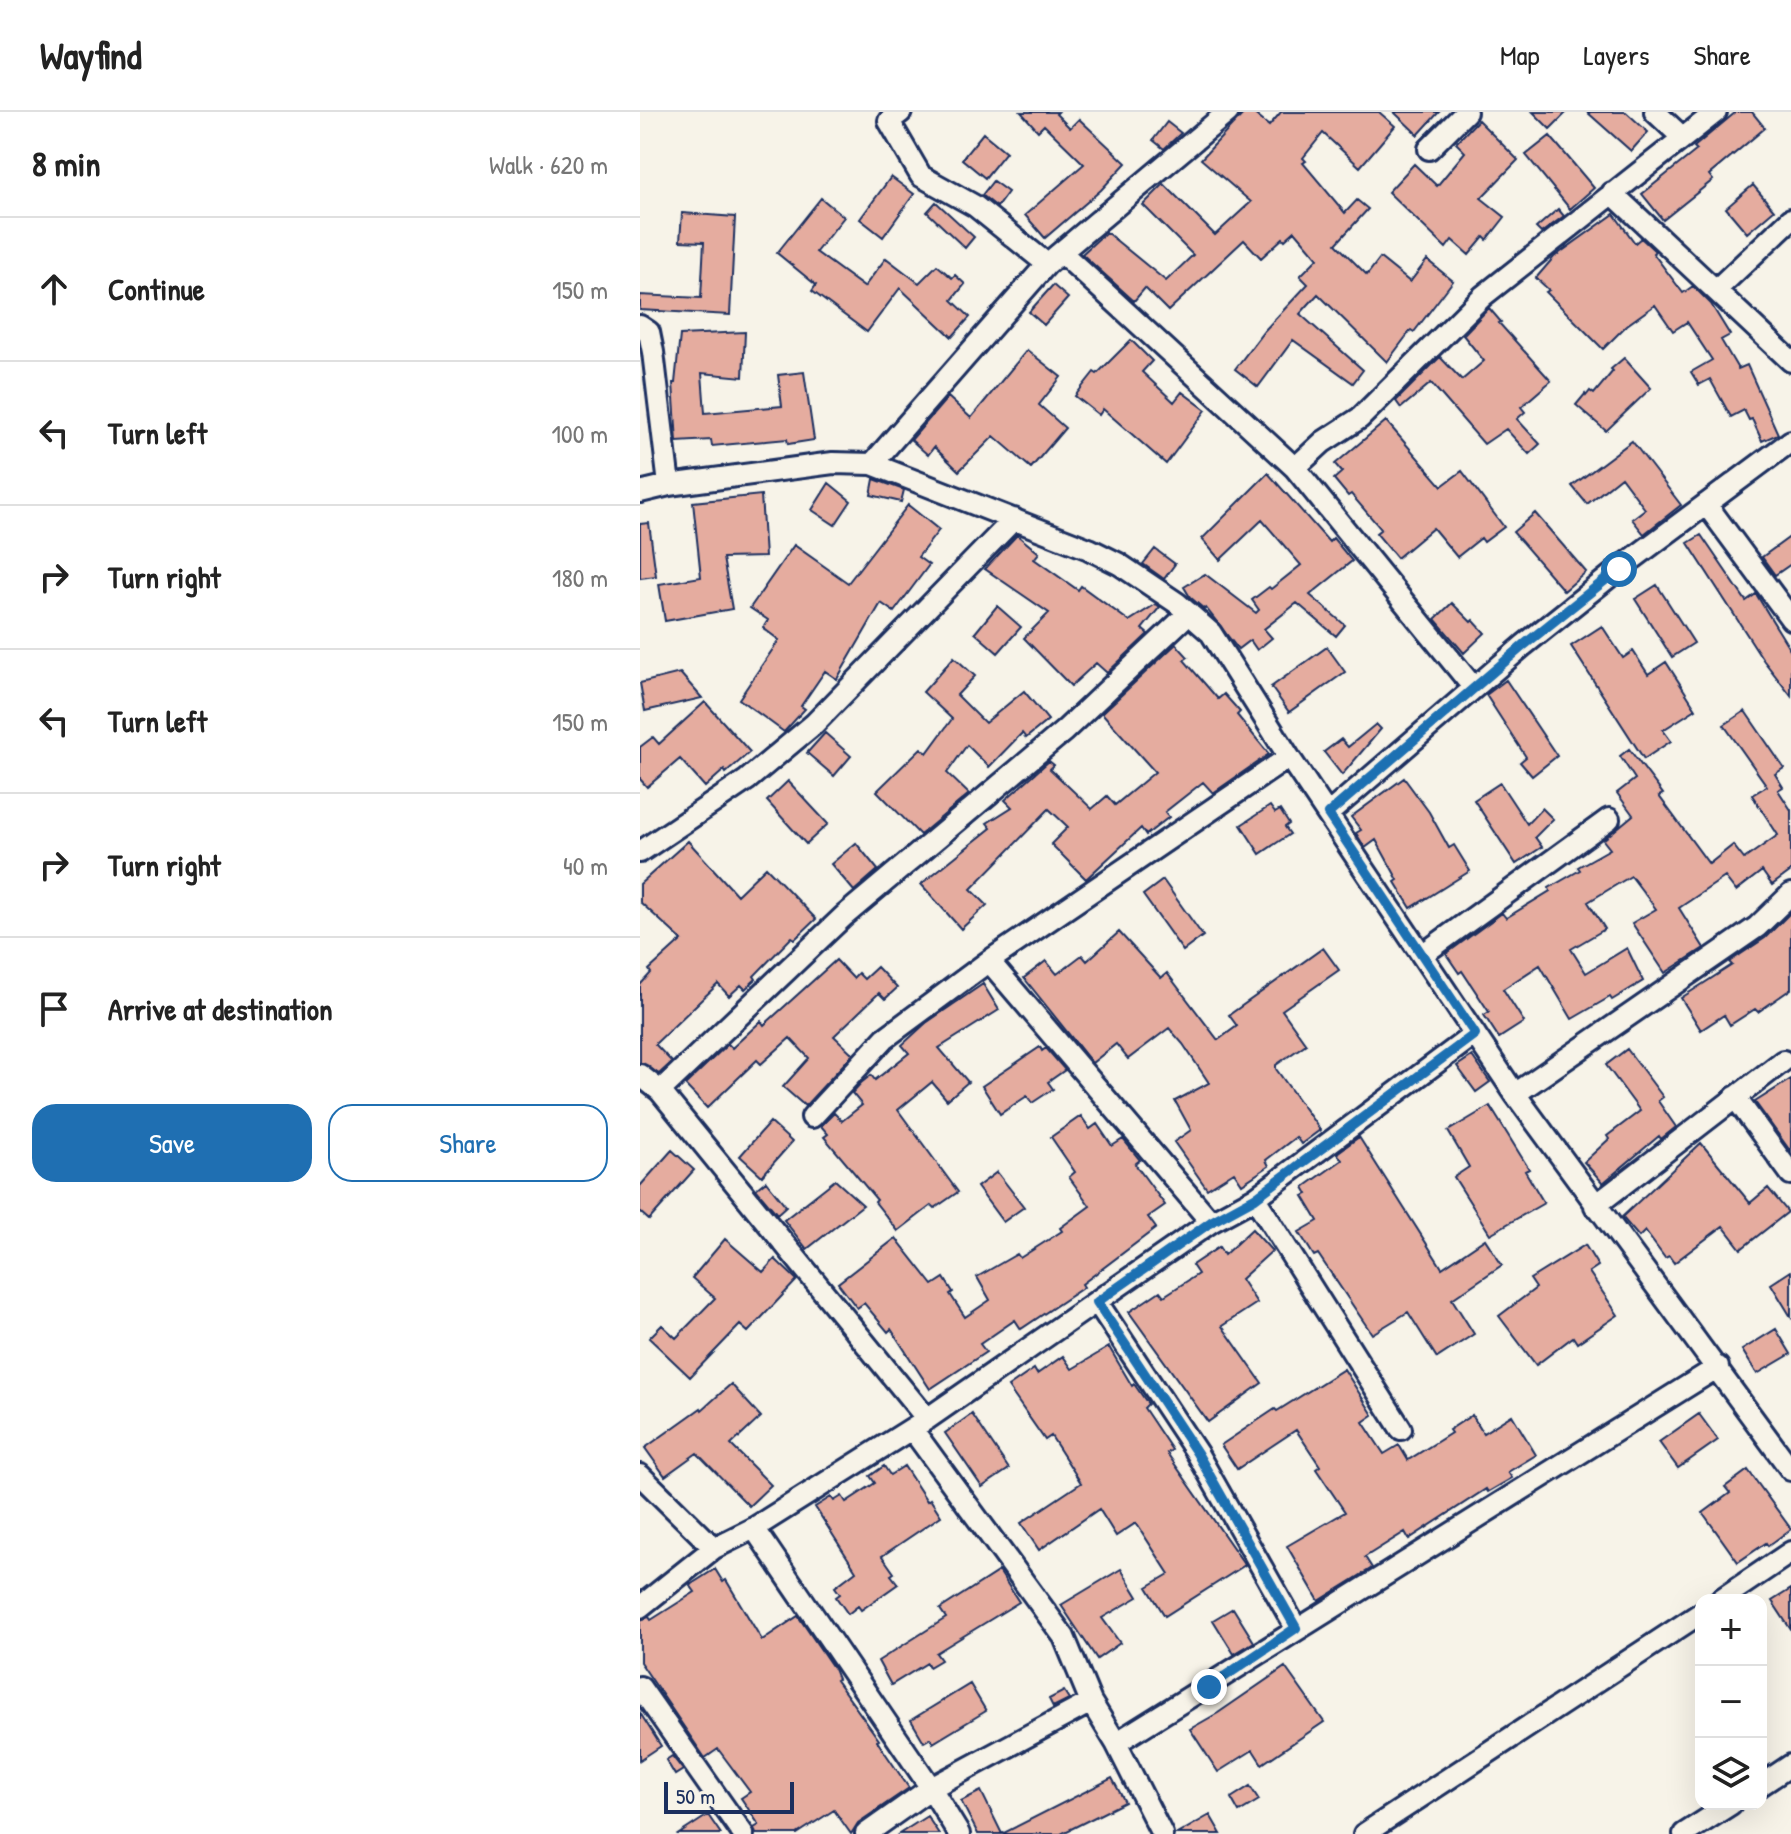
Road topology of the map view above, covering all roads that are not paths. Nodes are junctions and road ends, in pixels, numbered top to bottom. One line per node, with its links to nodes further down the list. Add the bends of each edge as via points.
1 (901, 112): 10 (street, via 889,121 921,176)
2 (1228, 112): 10 (street)
3 (1466, 112): 7 (street)
4 (1655, 112): 6 (street)
5 (1716, 112): 6 (street)
6 (1683, 138): 8 (street)
7 (1429, 149)
8 (1612, 193): 11 (street); 16 (street, via 1483,296 1360,418)
9 (1791, 219): 11 (street)
10 (1055, 258): 15 (street); 16 (street)
11 (1717, 289): 13 (street)
12 (640, 326): 17 (street, via 649,332 653,352)
13 (1791, 361)
14 (1791, 441): 19 (street)
15 (872, 464): 17 (street, via 833,463); 20 (street)
16 (1295, 468): 23 (street)
17 (669, 485): 18 (street)
18 (640, 492)
19 (1706, 504): 22 (street); 23 (street)
20 (1014, 519): 21 (street, via 1119,564); 27 (street, via 814,724 747,780)
21 (1189, 613): 24 (street, via 1211,633); 34 (street, via 1064,731 844,916)
22 (1791, 619)
23 (1473, 687): 25 (street)
24 (1289, 757): 25 (street); 30 (street)
25 (1328, 814): 29 (street)
26 (1609, 819): 29 (street)
27 (640, 852)
28 (1791, 894): 35 (street, via 1757,927)
29 (1422, 955): 31 (street)
30 (989, 961): 37 (street, via 885,1038); 41 (street)
31 (1475, 1034): 35 (street); 39 (street)
32 (1783, 1061): 36 (street)
33 (640, 1075): 34 (street)
34 (660, 1091): 44 (street)
35 (1515, 1094): 40 (street)
36 (1735, 1097): 38 (street); 40 (street)
37 (812, 1117)
38 (1791, 1174)
39 (1255, 1198): 41 (street); 45 (street)
40 (1595, 1206): 43 (street)
41 (1211, 1222): 42 (street)
42 (1097, 1302): 44 (street); 54 (street, via 1197,1453)
43 (1718, 1367): 46 (street); 54 (street)
44 (919, 1424): 48 (street); 56 (street, via 1064,1637)
45 (1401, 1429)
46 (1790, 1467)
47 (640, 1475): 49 (street)
48 (754, 1528): 49 (street); 60 (street)
49 (714, 1548): 52 (street)
50 (1791, 1552): 51 (street)
51 (1729, 1594)
52 (640, 1607)
53 (1695, 1617): 66 (street)
54 (1296, 1628): 57 (street)
55 (640, 1687): 62 (street)
56 (1091, 1702): 57 (street); 60 (street)
57 (1116, 1743): 65 (street)
58 (1791, 1765): 59 (street)
59 (1767, 1781)
60 (931, 1788): 63 (street); 64 (street)
61 (1722, 1810): 67 (street)
62 (743, 1834)
63 (866, 1834)
64 (959, 1834)
65 (1162, 1834)
66 (1364, 1834)
67 (1684, 1834)

